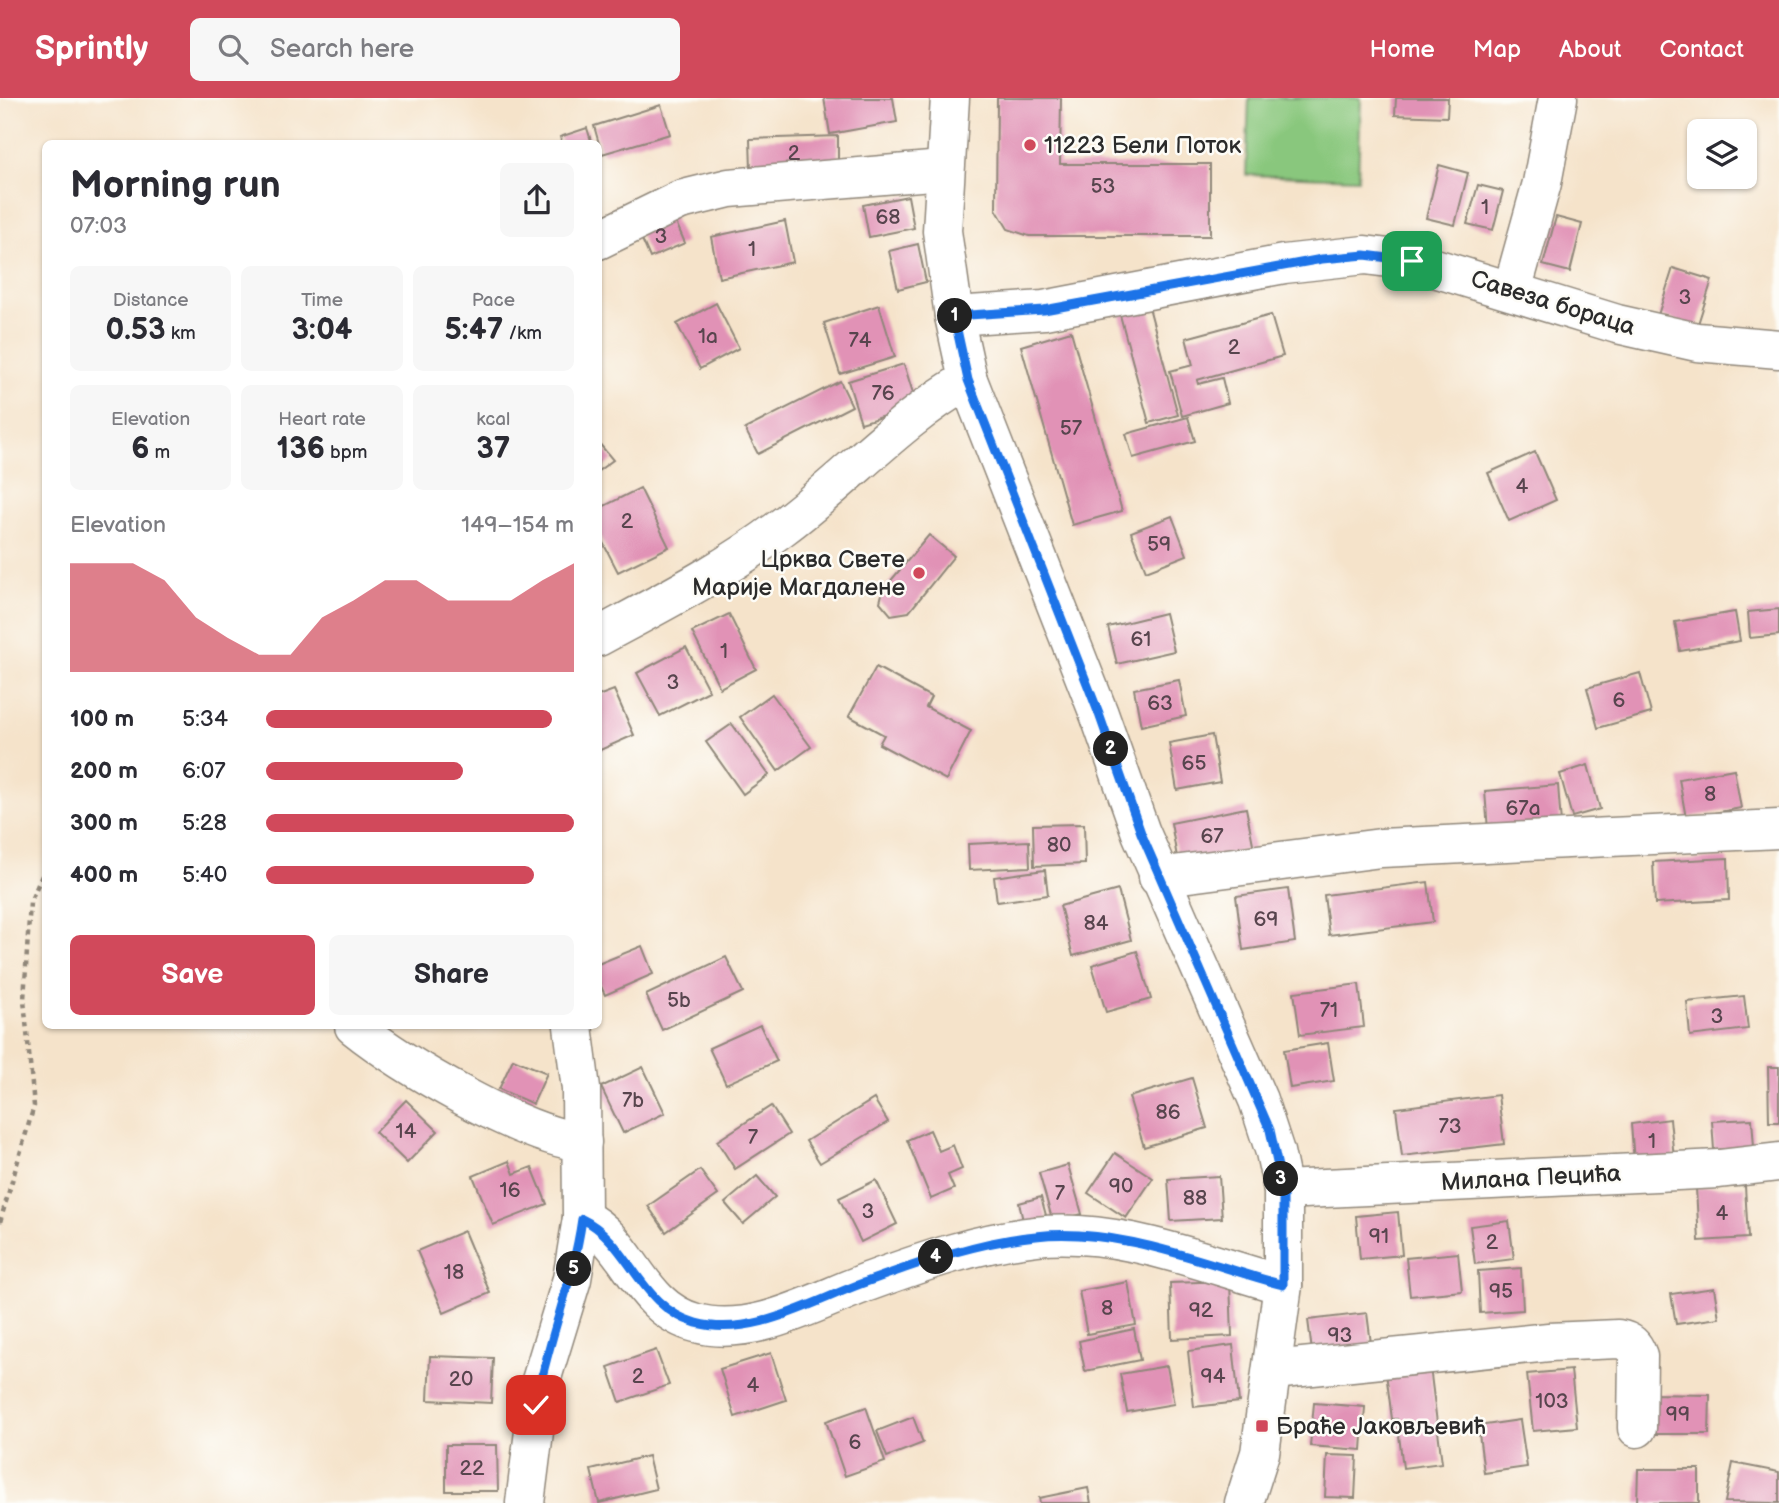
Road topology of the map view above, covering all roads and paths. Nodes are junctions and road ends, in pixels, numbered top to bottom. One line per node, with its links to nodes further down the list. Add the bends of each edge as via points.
1 (950, 98): 3 (street)
2 (1559, 98): 5 (street, via 1542,183)
3 (943, 170): 4 (street, via 729,188 680,200); 6 (street, via 942,231)
4 (602, 238)
5 (1512, 291): 6 (street, Савеза бораца, via 1412,261 1365,255 1284,264 1044,310); 7 (street, Савеза бораца, via 1617,324 1697,342)
6 (954, 316): 8 (street)
7 (1779, 349)
8 (968, 380): 9 (street, via 919,412 835,487 737,559); 12 (street)
9 (602, 636)
10 (1779, 829): 12 (street, via 1381,848)
11 (42, 876): 19 (path, via 30,902 24,1000 34,1106)
12 (1158, 877): 17 (street, via 1270,1130)
13 (358, 1029): 15 (street, via 412,1067 521,1123)
14 (573, 1029): 15 (street)
15 (582, 1142): 18 (street)
16 (1779, 1162): 17 (street, Милана Пецића)
17 (1283, 1190): 20 (street)
18 (582, 1219): 20 (street, via 605,1232 661,1306 686,1319 721,1327 746,1325 792,1311 939,1256 1035,1236 1096,1234); 24 (street, via 572,1279 540,1384)
19 (0, 1222)
20 (1283, 1285): 21 (street)
21 (1273, 1370): 22 (street, via 1618,1339 1635,1347 1638,1356); 23 (street)
22 (1637, 1428)
23 (1249, 1501)
24 (525, 1503)

